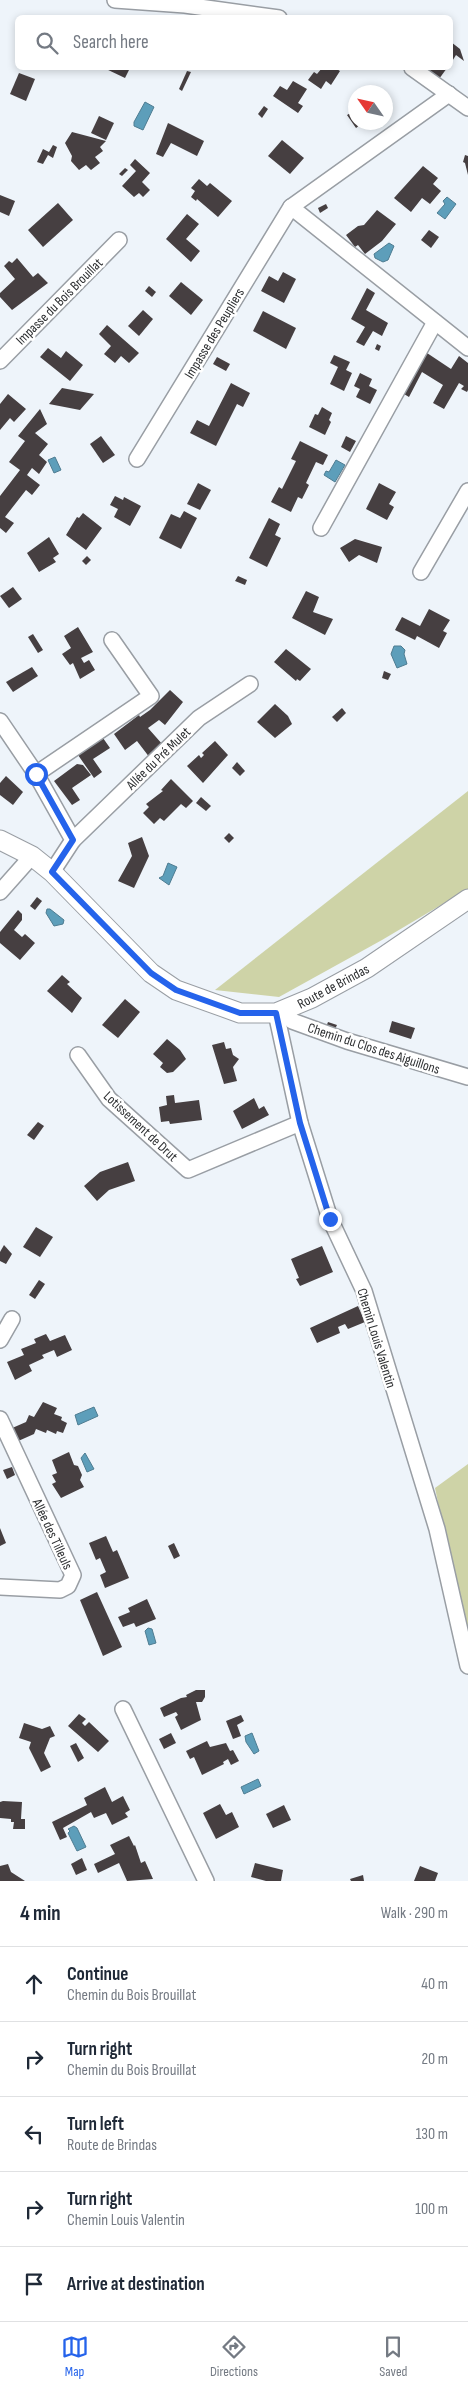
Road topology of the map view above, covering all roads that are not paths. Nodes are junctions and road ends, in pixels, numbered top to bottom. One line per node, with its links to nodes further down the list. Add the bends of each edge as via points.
1 (115, 0): 2 (street)
2 (258, 15)
3 (415, 70): 4 (street)
4 (450, 94): 5 (street); 6 (street, Impasse des Peupliers)
5 (468, 108)
6 (291, 207): 8 (street); 11 (street, Impasse des Peupliers)
7 (119, 240): 10 (street, Impasse du Bois Brouillat)
8 (435, 322): 9 (street); 13 (street)
9 (468, 348)
10 (0, 361)
11 (138, 459)
12 (468, 491): 14 (street)
13 (321, 528)
14 (421, 572)
15 (112, 640): 18 (street, via 151,696)
16 (250, 684): 20 (street, Allée du Pré Mulet, via 199,718)
17 (0, 721): 18 (street)
18 (36, 774): 20 (street)
19 (0, 840): 21 (main road, Route de Brindas)
20 (73, 840): 22 (street, Allée du Pré Mulet)
21 (32, 856): 22 (main road, Route de Brindas); 23 (street)
22 (52, 872): 25 (main road, Route de Brindas, via 151,973 176,990 240,1013)
23 (2, 886)
24 (468, 899): 25 (main road, Route de Brindas, via 367,968)
25 (281, 1012): 27 (street, Chemin du Clos des Aiguillons, via 292,1021 347,1041); 28 (street, Chemin Louis Valentin)
26 (78, 1055): 28 (street, Lotissement de Drut, via 109,1100 188,1170)
27 (468, 1077)
28 (300, 1123): 33 (street, Chemin Louis Valentin, via 330,1219 364,1291 438,1529)
29 (12, 1320): 30 (street)
30 (0, 1340)
31 (0, 1419): 32 (street, Allée des Tilleuls, via 73,1575 68,1586 60,1590)
32 (0, 1586)
33 (468, 1666)
34 (123, 1709): 35 (street)
35 (206, 1881)

